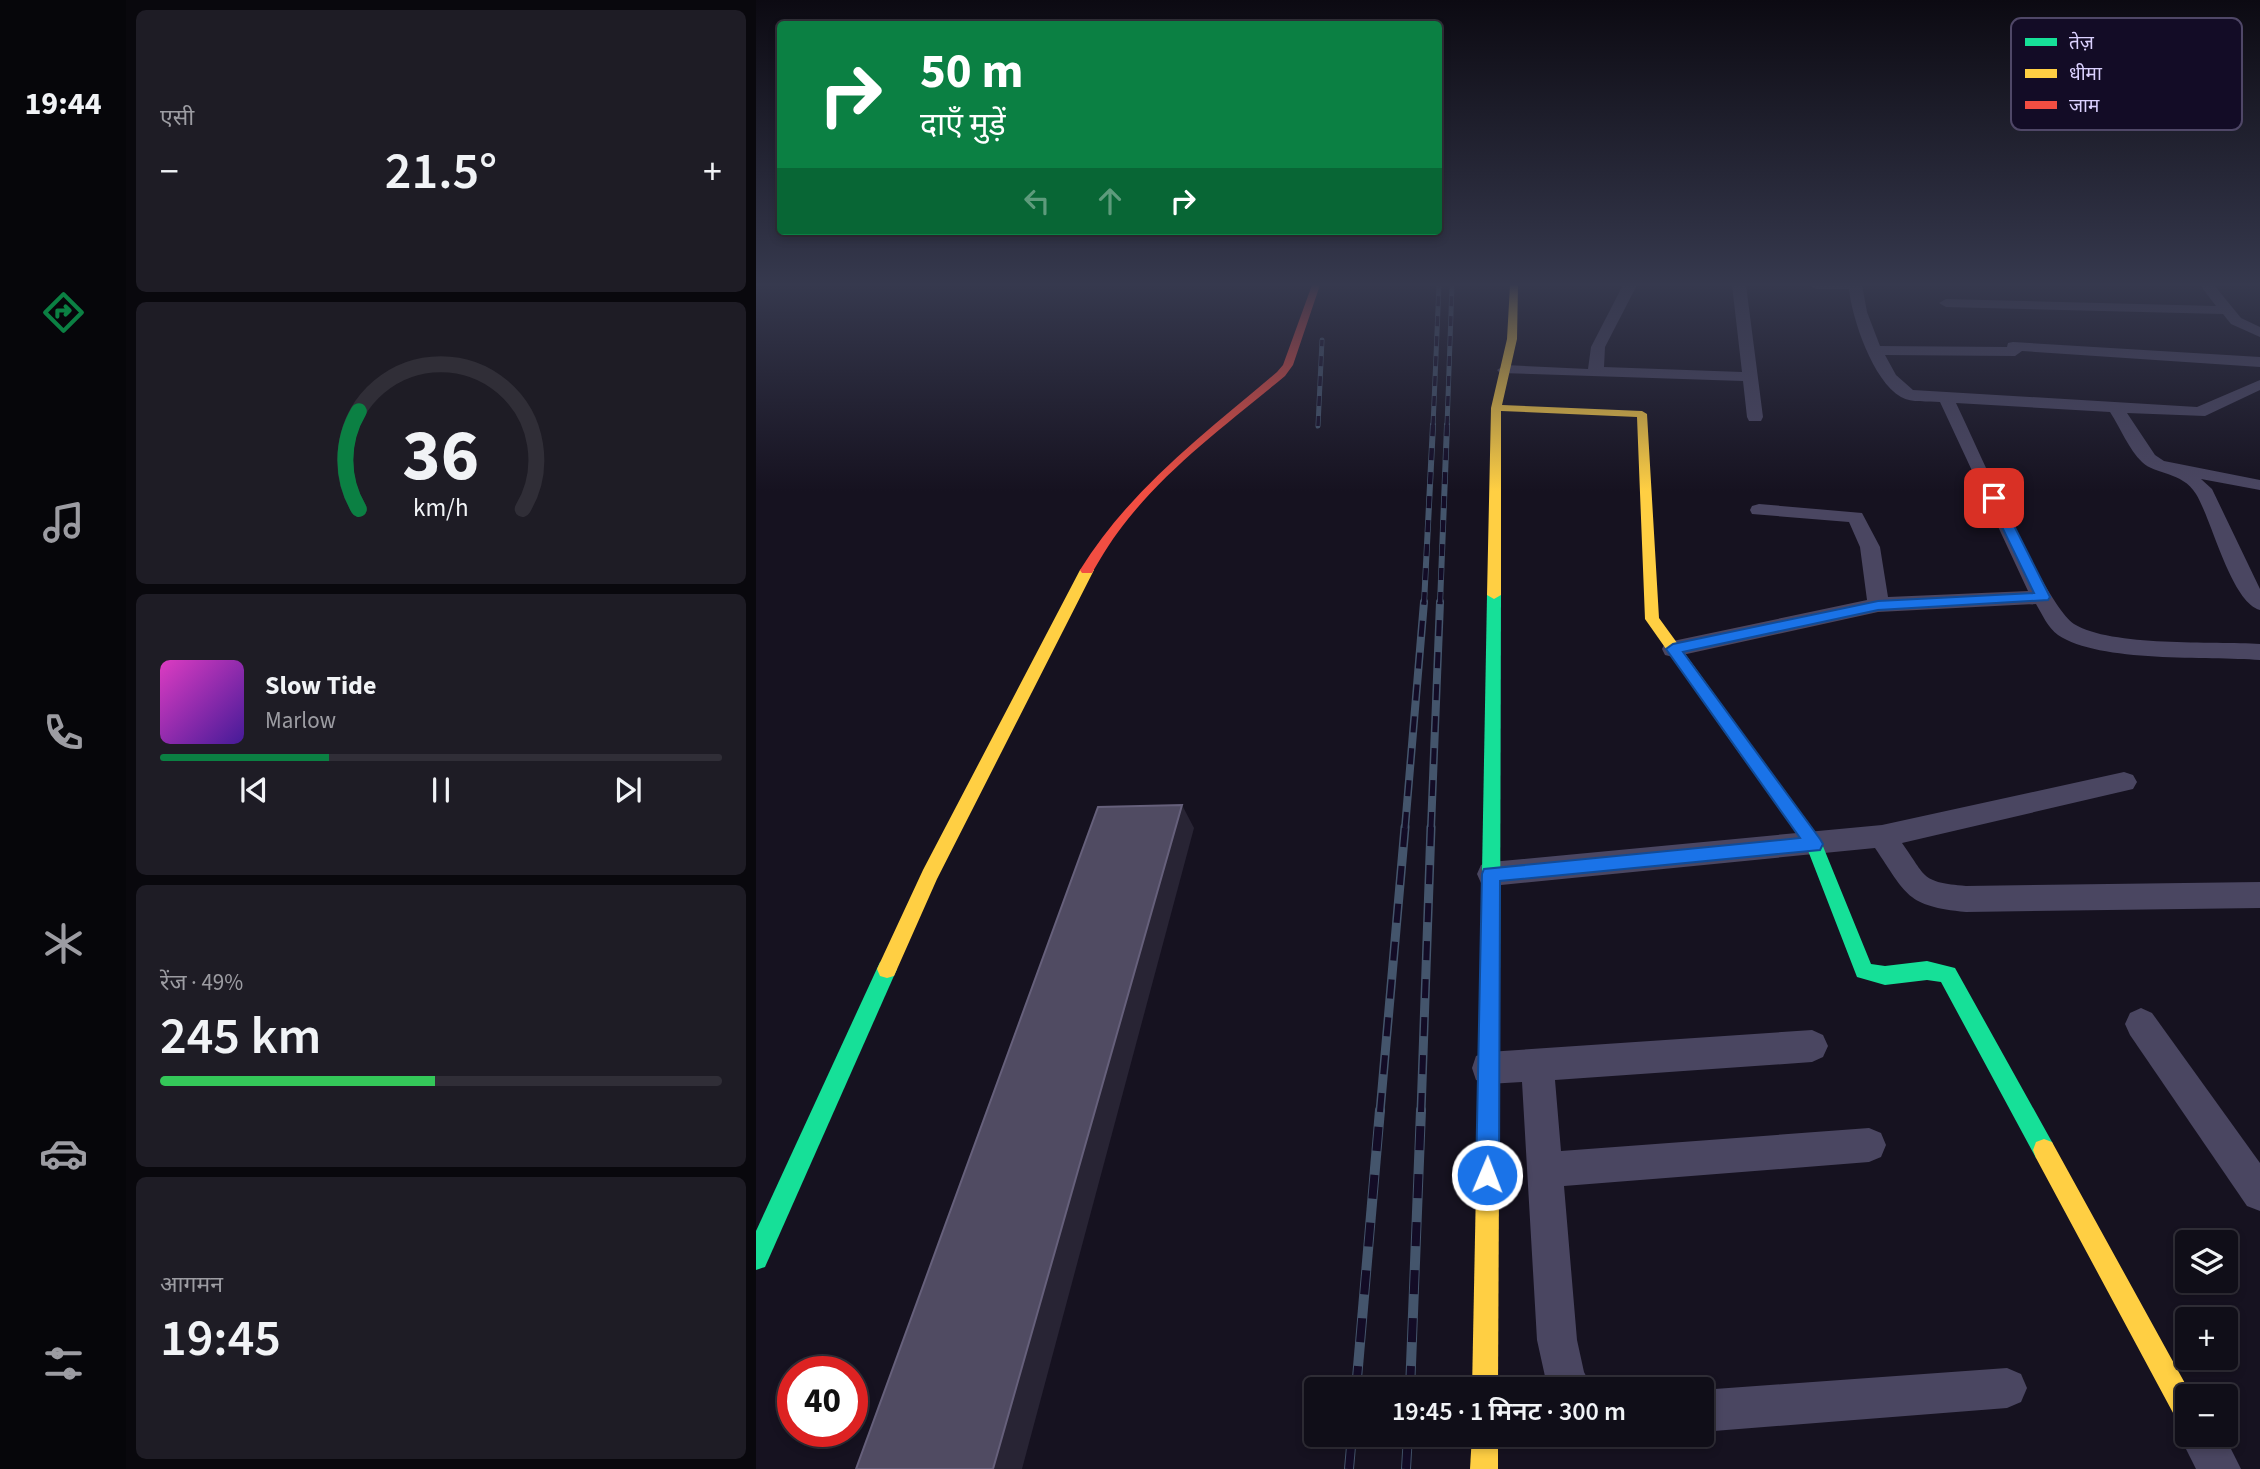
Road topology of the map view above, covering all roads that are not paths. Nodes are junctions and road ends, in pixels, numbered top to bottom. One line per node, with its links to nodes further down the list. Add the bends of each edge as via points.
1 (1292, 354): 36 (street, via 1281,373 1128,508 1104,538 929,876)
2 (1509, 354): 8 (street)
3 (1597, 354): 9 (street)
4 (1747, 354): 10 (street)
5 (1879, 354): 12 (street, via 1900,391)
6 (2083, 354): 7 (street)
7 (2255, 365)
8 (1505, 370): 9 (street); 13 (street)
9 (1596, 371): 10 (street)
10 (1750, 377): 15 (street)
11 (2260, 386): 14 (street, via 2236,393 2207,412)
12 (1946, 398): 14 (street); 19 (street)
13 (1496, 408): 22 (street, via 1642,414 1652,619); 27 (street)
14 (2116, 408): 16 (street, via 2148,459)
15 (1755, 416)
16 (2180, 471): 17 (street); 20 (street, via 2203,489 2249,590)
17 (2260, 485)
18 (1759, 510): 21 (street, via 1855,517 1874,563)
19 (2043, 597): 21 (street); 23 (street, via 2056,621 2081,636 2152,646)
20 (2260, 603)
21 (1878, 606): 22 (street)
22 (1673, 649): 26 (street)
23 (2260, 652)
24 (2124, 782): 25 (street)
25 (1882, 836): 26 (street); 28 (street, via 1918,888 1932,896)
26 (1814, 844): 27 (street); 40 (street, via 1869,975 1933,967 1948,975)
27 (1491, 874): 32 (street)
28 (2260, 895)
29 (2141, 1024): 35 (street)
30 (1812, 1046): 31 (street)
31 (1537, 1065): 32 (street); 34 (street)
32 (1488, 1068): 37 (street)
33 (1869, 1145): 34 (street)
34 (1543, 1170): 38 (street, via 1557,1340)
35 (2256, 1181)
36 (756, 1258)
37 (1485, 1377)
38 (1565, 1377)
39 (2007, 1388): 41 (street)
40 (2175, 1391)
41 (1714, 1409)
42 (1485, 1447): 44 (street)
43 (2207, 1447): 45 (street)
44 (1484, 1469)
45 (2220, 1469)

